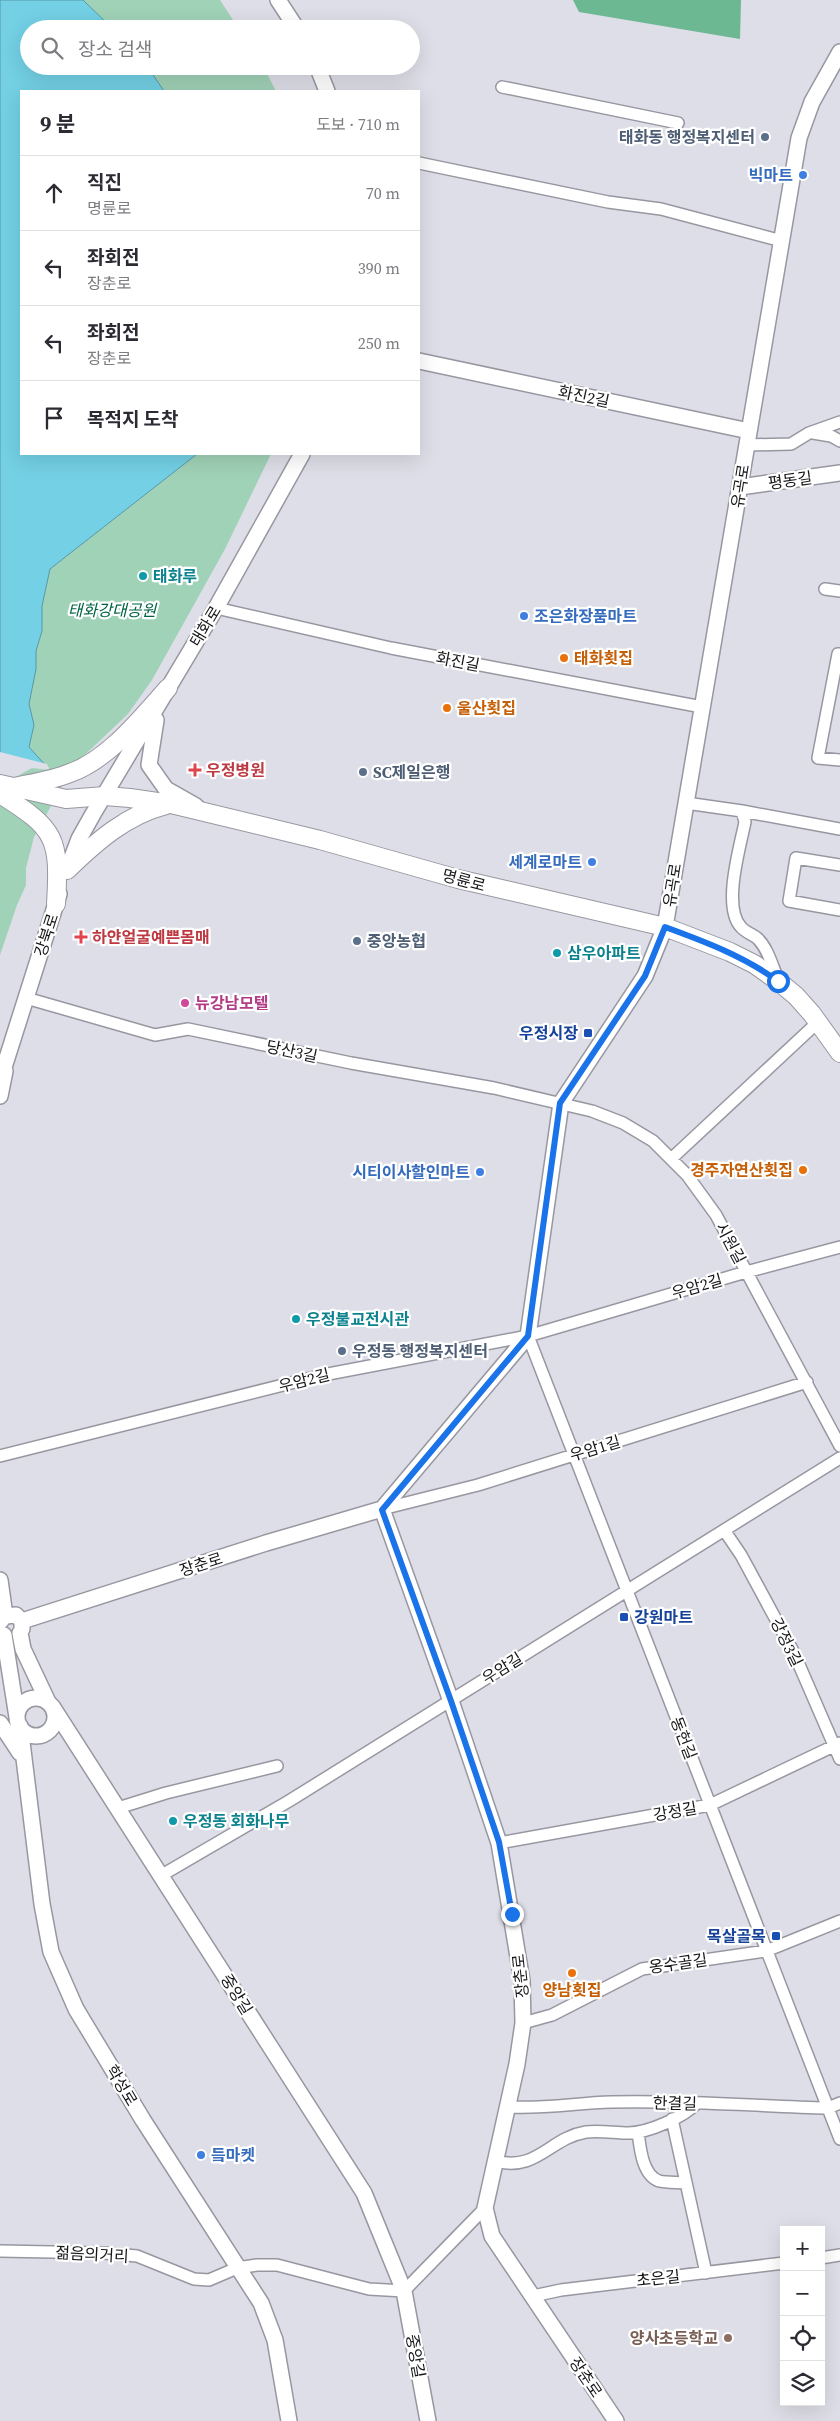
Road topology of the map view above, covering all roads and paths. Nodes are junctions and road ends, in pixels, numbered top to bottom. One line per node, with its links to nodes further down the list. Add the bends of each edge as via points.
1 (278, 0): 2 (main road)
2 (291, 20)
3 (840, 52): 9 (main road, 유곡로, via 804,120)
4 (321, 75): 6 (main road)
5 (502, 87): 7 (street)
6 (327, 90)
7 (678, 123)
8 (420, 163): 9 (street, via 590,199 661,209)
9 (782, 241): 13 (main road, 유곡로)
10 (420, 361): 13 (main road, 화진2길)
11 (840, 422): 12 (street)
12 (809, 433): 13 (street, via 791,444); 14 (street, via 823,434)
13 (748, 438): 17 (main road, 유곡로)
14 (840, 441)
15 (301, 455): 20 (main road, 태화로)
16 (840, 473): 17 (main road, 평동길)
17 (740, 487): 24 (main road, 유곡로)
18 (825, 589): 19 (street)
19 (840, 591)
20 (216, 608): 22 (main road, 태화로); 24 (street, 화진길, via 391,648)
21 (840, 654): 25 (street, via 818,758)
22 (168, 688): 23 (main road, 태화로); 26 (main road, via 121,739 72,773)
23 (159, 705): 27 (main road, 태화로); 31 (main road, via 149,765 166,789)
24 (702, 707): 28 (main road, 유곡로)
25 (840, 760)
26 (4, 788): 27 (main road, 명륜로, via 66,799); 35 (main road, via 50,834 57,871)
27 (105, 796): 29 (main road, 명륜로); 34 (main road, 강북로, via 79,839)
28 (686, 803): 30 (street); 37 (main road, 유곡로)
29 (171, 804): 31 (main road, 명륜로); 34 (main road, via 137,816 115,829)
30 (742, 811): 32 (street); 38 (street, via 745,822 732,899 734,915 741,927 758,939 766,950)
31 (218, 815): 37 (main road, 명륜로, via 458,879)
32 (840, 829)
33 (840, 865): 36 (street, via 796,858 789,901)
34 (67, 870): 35 (main road, 강북로)
35 (56, 904): 39 (main road, 강북로)
36 (840, 910)
37 (665, 927): 38 (main road, 명륜로, via 730,952); 45 (main road, via 645,976)
38 (778, 981): 40 (main road, 명륜로)
39 (26, 998): 42 (main road, 강북로); 45 (street, 당산3길, via 155,1035 188,1029)
40 (818, 1022): 41 (main road, 명륜로); 46 (street)
41 (840, 1053)
42 (4, 1062): 43 (main road, 강북로); 44 (main road)
43 (0, 1080)
44 (0, 1096)
45 (560, 1103): 46 (street, 시원길, via 623,1123 653,1141); 49 (main road)
46 (671, 1160): 48 (street, 시원길, via 687,1175 716,1215)
47 (840, 1247): 48 (street, 우암2길)
48 (746, 1272): 49 (street, 우암2길); 50 (street, 시원길)
49 (528, 1336): 52 (street, 동헌길); 53 (street, 우암2길, via 323,1375); 55 (main road)
50 (808, 1382): 51 (street, 시원길); 52 (street, 우암1길)
51 (840, 1446)
52 (575, 1454): 55 (street, 우암1길, via 478,1485); 58 (street, 동헌길)
53 (0, 1456)
54 (840, 1458): 56 (street, 우암길)
55 (382, 1510): 60 (main road, 장춘로, via 266,1543); 61 (main road, 장춘로)
56 (724, 1530): 58 (street, 우암길); 65 (street, 강정3길, via 794,1653)
57 (0, 1580): 59 (main road, 학성로)
58 (627, 1590): 61 (street, 우암길); 69 (street, 동헌길)
59 (2, 1626): 60 (main road, 장춘로, via 13,1637); 60 (main road, via 16,1615); 64 (main road, 학성로)
60 (21, 1627): 62 (main road, 중앙길, via 23,1649)
61 (451, 1701): 71 (main road, 장춘로); 72 (street, 우암길, via 290,1801)
62 (50, 1704): 64 (main road, via 55,1718 46,1733); 64 (main road, via 42,1698 29,1699 19,1708); 70 (main road, 중앙길)
63 (1, 1723): 64 (main road, via 15,1733); 67 (main road, via 18,1748)
64 (23, 1729): 67 (main road, 학성로)
65 (837, 1745): 66 (street, 강정3길); 69 (street, 강정길)
66 (840, 1759)
67 (24, 1764): 90 (main road, 학성로, via 42,1904 54,1961 76,2009)
68 (277, 1766): 70 (street)
69 (710, 1805): 71 (street, 강정길); 74 (street, 동헌길)
70 (118, 1808): 72 (main road, 중앙길)
71 (499, 1842): 75 (main road, 장춘로, via 522,1981)
72 (162, 1875): 92 (main road, 중앙길, via 364,2193)
73 (840, 1921): 74 (street, 옹수골길)
74 (766, 1951): 75 (street, 옹수골길, via 642,1969 552,2016); 79 (street, 동헌길)
75 (523, 2023): 78 (main road, 장춘로)
76 (697, 2103): 78 (street, 한결길, via 610,2102); 79 (street, 한결길); 80 (street, via 688,2113)
77 (840, 2103): 79 (street, 한결길)
78 (509, 2107): 83 (main road, 장춘로)
79 (828, 2108): 82 (street, 동헌길)
80 (672, 2120): 81 (street); 84 (street)
81 (638, 2132): 83 (street, via 586,2132 564,2139 530,2160 507,2164); 84 (street, via 642,2158 654,2178)
82 (840, 2139)
83 (495, 2162): 85 (main road, 장춘로)
84 (686, 2182): 91 (street)
85 (485, 2208): 92 (street); 93 (main road, 장춘로, via 492,2236)
86 (0, 2250): 90 (street, 젊음의거리, via 104,2252 137,2256 194,2279 209,2280)
87 (840, 2255): 88 (street)
88 (825, 2257)
89 (780, 2264): 91 (street, 초은길)
90 (237, 2268): 92 (street, via 277,2265 369,2289); 94 (main road, 학성로, via 260,2303 275,2340)
91 (706, 2273): 93 (street, 초은길)
92 (404, 2291): 95 (main road, 중앙길)
93 (533, 2296): 96 (main road, 장춘로)
94 (290, 2421)
95 (428, 2421)
96 (616, 2421)

